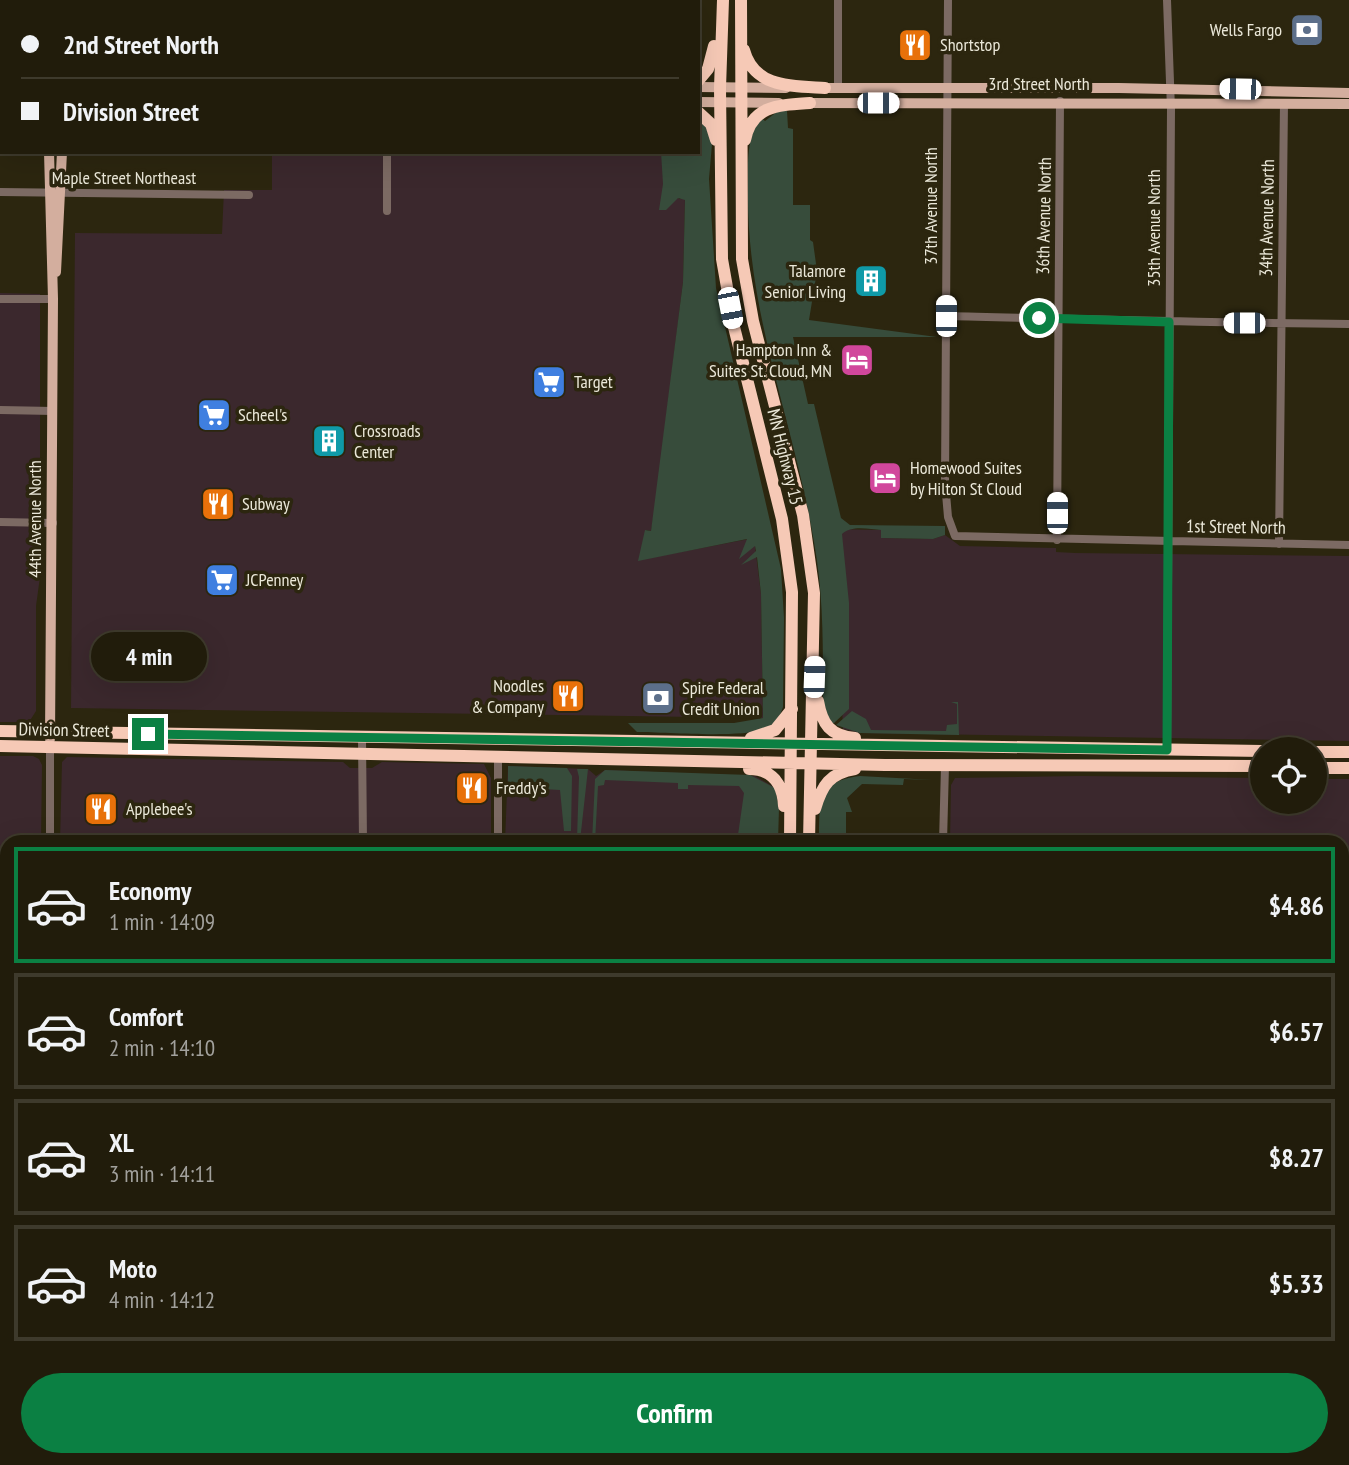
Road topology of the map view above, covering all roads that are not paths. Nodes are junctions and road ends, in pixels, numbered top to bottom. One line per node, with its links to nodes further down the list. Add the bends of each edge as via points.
1 (716, 0): 7 (highway, via 713,55)
2 (723, 0): 9 (highway, MN Highway 15)
3 (838, 0): 10 (street)
4 (948, 0): 11 (street, 37th Avenue North)
5 (1167, 0): 12 (street, 35th Avenue North)
6 (741, 5): 9 (highway, MN Highway 15); 10 (highway, via 746,55 757,74 783,85)
7 (700, 79)
8 (700, 87): 9 (main road, 3rd Street North)
9 (730, 88): 10 (main road, 3rd Street North); 16 (highway); 16 (highway, MN Highway 15)
10 (831, 88): 11 (main road, 3rd Street North)
11 (948, 88): 12 (main road, 3rd Street North); 17 (street, 37th Avenue North)
12 (1168, 88): 13 (main road, 3rd Street North); 19 (street, 35th Avenue North)
13 (1349, 93)
14 (1060, 101): 17 (main road, 3rd Street North); 19 (main road, 3rd Street North); 35 (street, 36th Avenue North)
15 (700, 102): 16 (main road, 3rd Street North)
16 (730, 102): 18 (main road, 3rd Street North); 26 (highway, MN Highway 15); 30 (highway, MN Highway 15)
17 (948, 102): 18 (main road, 3rd Street North); 34 (street, 37th Avenue North)
18 (810, 103): 30 (highway, via 770,107 753,118 745,138)
19 (1171, 103): 20 (main road, 3rd Street North); 36 (street, 35th Avenue North)
20 (1284, 103): 21 (main road, 3rd Street North); 37 (street, 34th Avenue North)
21 (1349, 104)
22 (700, 114): 26 (highway, via 713,129)
23 (49, 154): 28 (main road, 44th Avenue North)
24 (63, 154): 28 (main road, 44th Avenue North)
25 (387, 154): 31 (street)
26 (720, 182): 49 (highway, MN Highway 15, via 727,288 791,572)
27 (0, 192): 28 (street, Maple Street Northeast)
28 (55, 193): 29 (street, Maple Street Northeast); 33 (main road, 44th Avenue North)
29 (249, 195)
30 (739, 203): 48 (highway, MN Highway 15, via 747,294 808,542 816,624)
31 (387, 211)
32 (0, 299): 33 (street)
33 (53, 299): 40 (main road, 44th Avenue North)
34 (946, 316): 35 (street); 43 (street, 37th Avenue North, via 945,491)
35 (1058, 318): 36 (street); 44 (street, 36th Avenue North)
36 (1169, 322): 37 (street); 45 (street, 35th Avenue North)
37 (1282, 323): 38 (street); 46 (street, 34th Avenue North)
38 (1349, 324)
39 (0, 410): 40 (street)
40 (53, 411): 42 (main road, 44th Avenue North)
41 (0, 522): 42 (street)
42 (53, 523): 52 (main road, 44th Avenue North)
43 (955, 536): 44 (street, 1st Street North)
44 (1057, 540): 45 (street, 1st Street North)
45 (1167, 542): 46 (street, 1st Street North); 58 (street, 35th Avenue North)
46 (1279, 544): 47 (street, 1st Street North)
47 (1349, 545)
48 (814, 677): 55 (highway, MN Highway 15); 57 (highway, via 821,715 832,732)
49 (792, 709): 53 (highway, via 768,734); 54 (highway, MN Highway 15)
50 (0, 731): 52 (highway, Division Street)
51 (362, 738): 52 (highway, Division Street); 53 (highway, Division Street); 60 (street)
52 (50, 739): 56 (highway, Division Street); 60 (highway, Division Street); 73 (street)
53 (736, 743): 54 (highway, Division Street)
54 (792, 744): 55 (highway, Division Street); 65 (highway, MN Highway 15)
55 (811, 744): 57 (highway, Division Street); 66 (highway, MN Highway 15)
56 (0, 746)
57 (910, 746): 58 (highway, Division Street)
58 (1167, 750): 59 (highway, Division Street)
59 (1250, 751)
60 (362, 752): 63 (highway, Division Street); 74 (street)
61 (1327, 752): 62 (highway)
62 (1349, 752)
63 (498, 755): 64 (highway, Division Street); 75 (street)
64 (680, 761): 65 (highway, Division Street); 76 (highway, via 770,774 783,795)
65 (791, 763): 66 (highway, Division Street); 77 (highway, MN Highway 15)
66 (811, 764): 67 (highway, Division Street); 72 (highway, MN Highway 15)
67 (885, 765): 68 (highway, Division Street); 72 (highway, via 845,771 827,780)
68 (945, 766): 69 (highway, Division Street); 79 (street)
69 (1250, 766)
70 (1327, 768): 71 (highway)
71 (1349, 768)
72 (810, 826): 78 (highway, MN Highway 15)
73 (50, 835)
74 (363, 835)
75 (498, 835)
76 (789, 835)
77 (790, 835)
78 (809, 835)
79 (943, 835)

